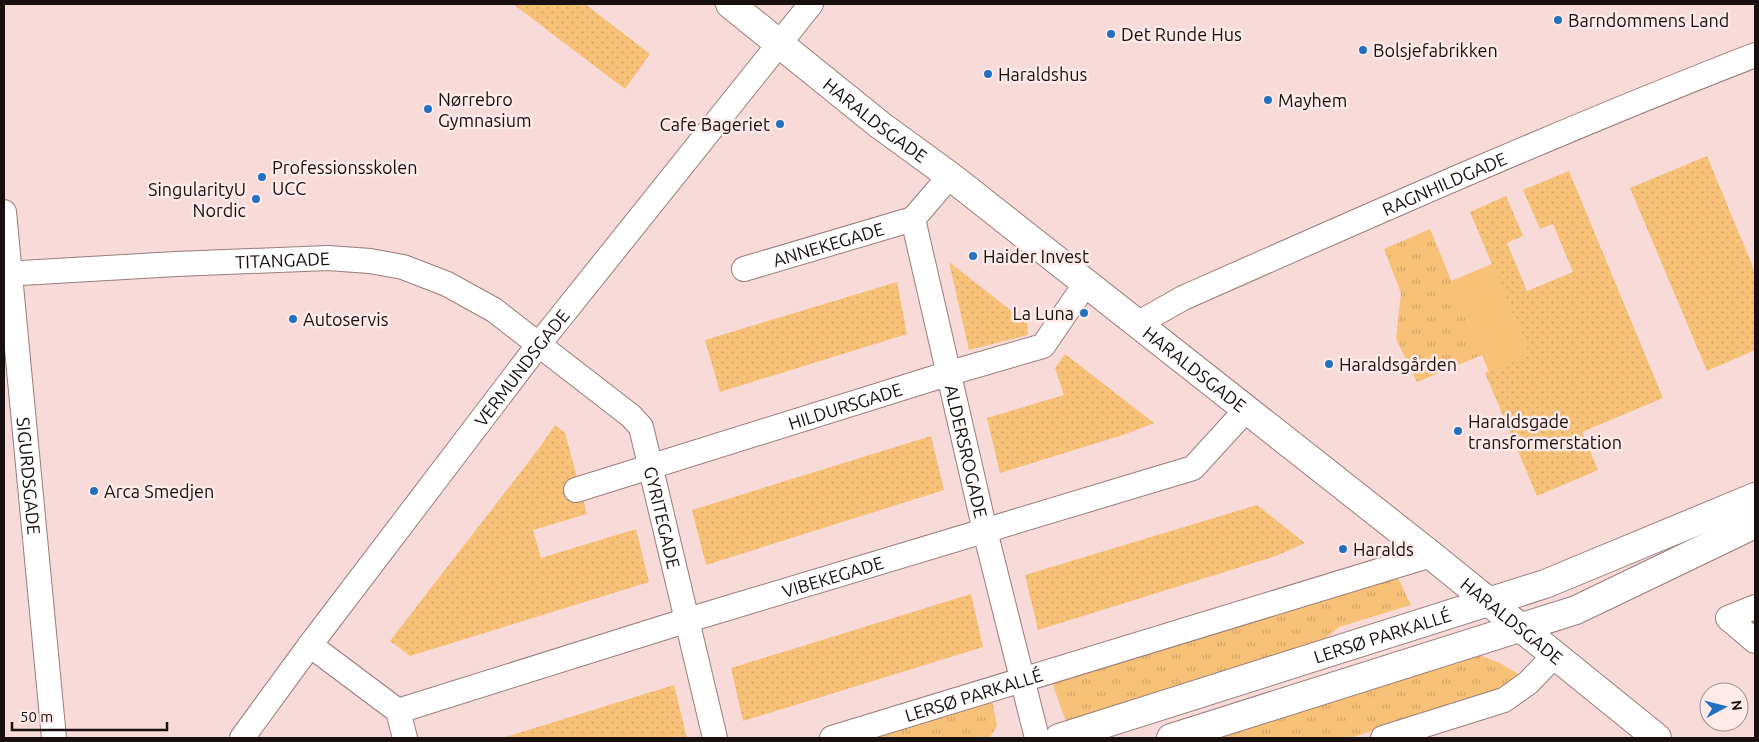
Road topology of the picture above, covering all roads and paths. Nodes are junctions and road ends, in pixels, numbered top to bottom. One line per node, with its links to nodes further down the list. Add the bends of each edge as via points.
1 (730, 4): 3 (street, HARALDSGADE)
2 (811, 4): 3 (street, VERMUNDSGADE)
3 (780, 43): 5 (street, HARALDSGADE, via 880,125); 12 (street, VERMUNDSGADE)
4 (1755, 54): 11 (street, RAGNHILDGADE, via 1474,170 1183,298)
5 (950, 176): 7 (street); 10 (street, HARALDSGADE)
6 (4, 212): 9 (street, SIGURDSGADE)
7 (913, 219): 8 (street, ANNEKEGADE); 13 (street, ALDERSROGADE)
8 (744, 269)
9 (7, 274): 12 (street, TITANGADE, via 328,258 370,261 403,268 447,284 494,310); 30 (street, SIGURDSGADE)
10 (1086, 283): 11 (street, HARALDSGADE); 13 (street, HILDURSGADE, via 1043,346)
11 (1137, 324): 14 (street, HARALDSGADE)
12 (539, 344): 15 (street, GYRITEGADE, via 631,416 641,427); 26 (street, VERMUNDSGADE)
13 (950, 373): 15 (street, HILDURSGADE); 19 (street, ALDERSROGADE)
14 (1246, 410): 19 (street, VIBEKEGADE, via 1193,468); 20 (street, HARALDSGADE)
15 (651, 467): 16 (street, HILDURSGADE); 23 (street, GYRITEGADE)
16 (576, 490)
17 (1755, 497): 21 (street, LERSØ PARKALLÉ, via 1545,584)
18 (1755, 524): 24 (street, LERSØ PARKALLÉ, via 1576,610)
19 (985, 531): 23 (street, VIBEKEGADE); 28 (street, ALDERSROGADE)
20 (1431, 555): 21 (street, HARALDSGADE); 28 (street, LERSØ PARKALLÉ)
21 (1488, 602): 24 (street, HARALDSGADE); 36 (street, LERSØ PARKALLÉ)
22 (1755, 607): 25 (street, via 1728,618)
23 (688, 620): 29 (street, VIBEKEGADE); 33 (street, GYRITEGADE)
24 (1521, 628): 27 (street, HARALDSGADE); 37 (street, LERSØ PARKALLÉ)
25 (1755, 641)
26 (310, 645): 29 (street); 31 (street, VERMUNDSGADE)
27 (1554, 656): 38 (street, via 1528,683 1504,700); 39 (street, HARALDSGADE)
28 (1022, 681): 34 (street, LERSØ PARKALLÉ); 35 (street, ALDERSROGADE)
29 (398, 711): 32 (street)
30 (54, 738)
31 (242, 738)
32 (405, 738)
33 (715, 738)
34 (832, 738)
35 (1037, 738)
36 (1060, 738)
37 (1171, 738)
38 (1383, 738)
39 (1657, 738)

